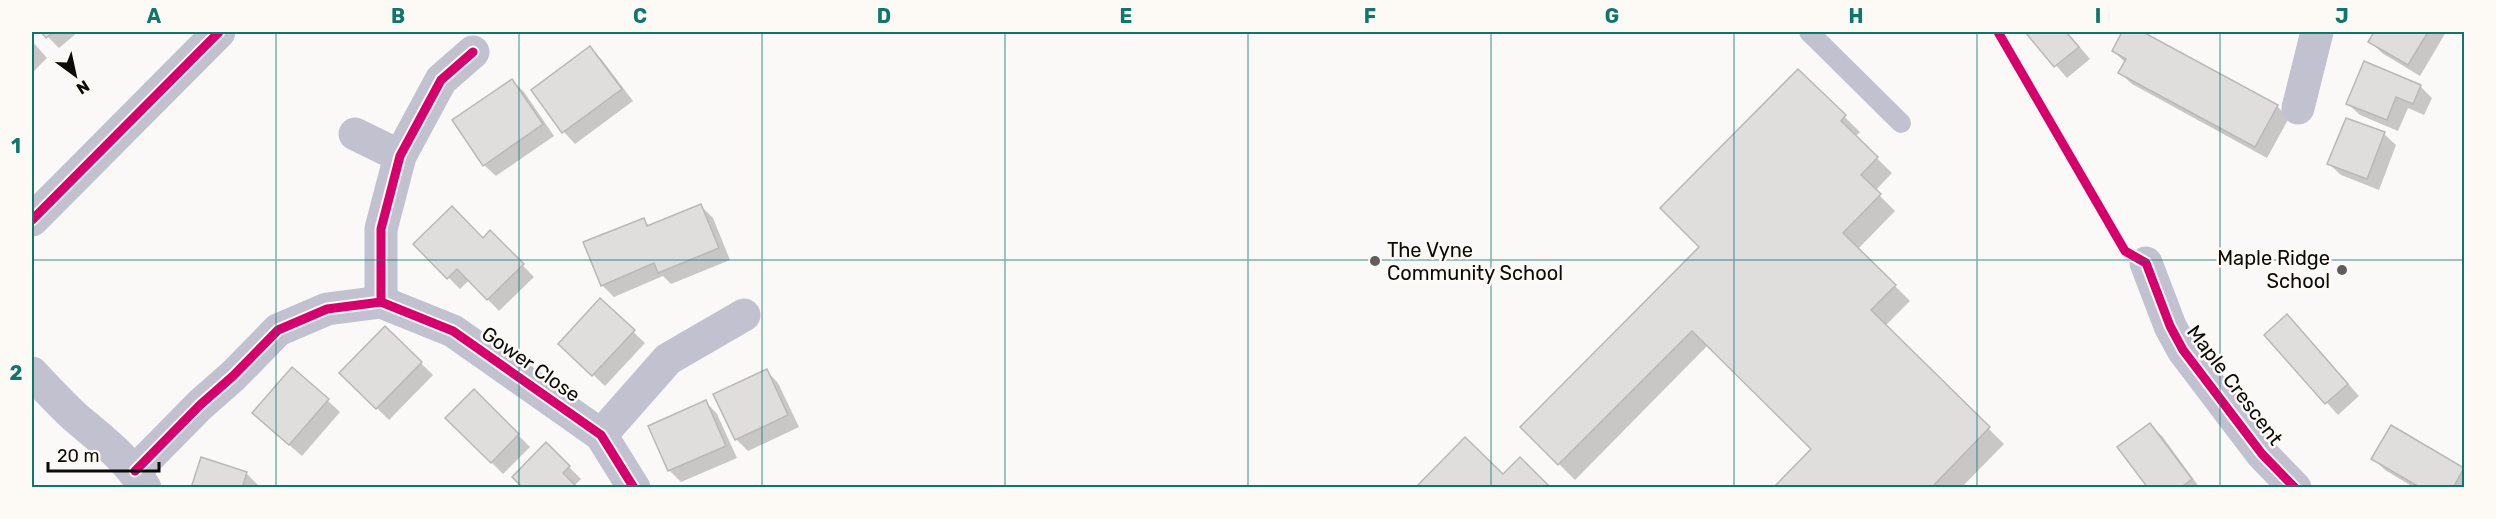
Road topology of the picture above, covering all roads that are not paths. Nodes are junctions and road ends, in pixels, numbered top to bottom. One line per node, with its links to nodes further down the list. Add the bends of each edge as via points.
1 (219, 32): 9 (street)
2 (1809, 32): 6 (lane)
3 (2317, 32): 5 (street)
4 (473, 52): 8 (street, via 441,80)
5 (2298, 108)
6 (1901, 123)
7 (355, 134): 8 (street)
8 (400, 156): 11 (street, via 381,229)
9 (32, 220)
10 (2146, 263): 17 (street, Maple Crescent, via 2182,350 2262,454)
11 (381, 302): 14 (street, Gower Close, via 453,331); 15 (street, Gower Close, via 327,309 278,330 200,405)
12 (744, 315): 14 (street, via 668,359)
13 (32, 373): 15 (street, via 118,453)
14 (601, 435): 16 (street, Gower Close)
15 (140, 479)
16 (634, 488)
17 (2295, 488)

